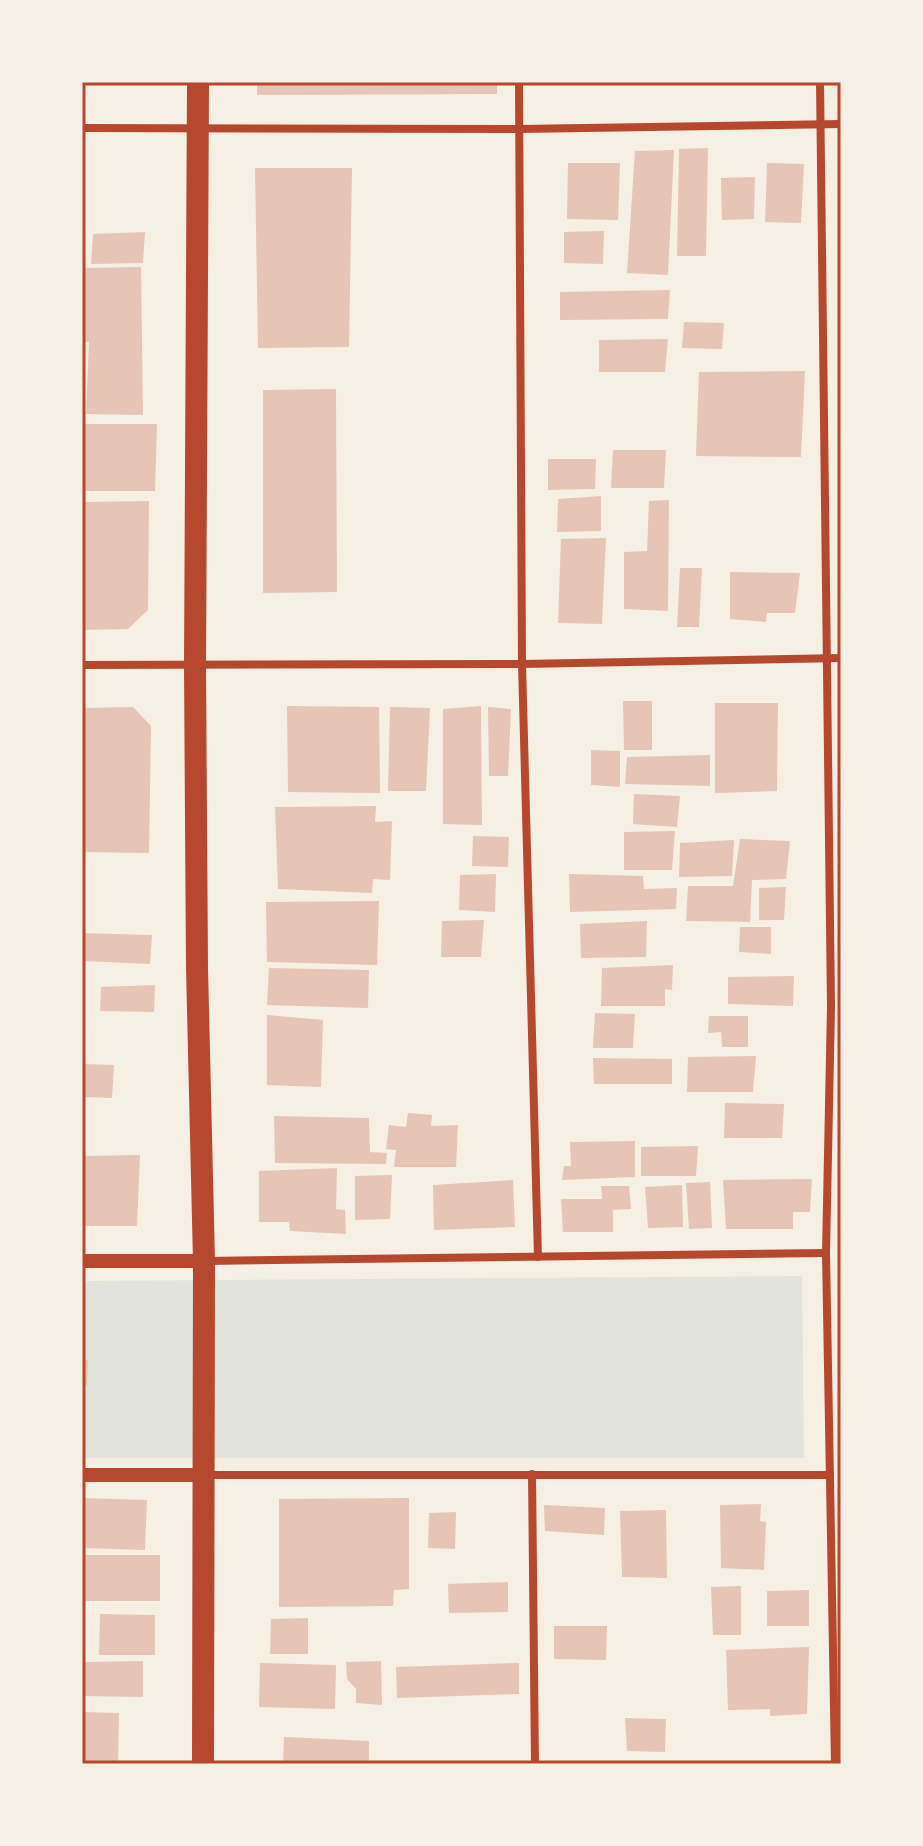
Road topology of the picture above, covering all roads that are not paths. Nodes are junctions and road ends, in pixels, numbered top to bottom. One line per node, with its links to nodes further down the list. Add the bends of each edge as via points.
1 (198, 82): 6 (highway)
2 (519, 82): 8 (street)
3 (820, 82): 4 (street)
4 (819, 124): 5 (street); 8 (street); 9 (street)
5 (841, 124)
6 (197, 127): 7 (street); 8 (street); 13 (highway)
7 (82, 128)
8 (519, 129): 11 (street)
9 (826, 658): 10 (street); 11 (street); 14 (street)
10 (841, 658)
11 (522, 664): 13 (street); 16 (street)
12 (82, 665): 13 (street)
13 (195, 666): 18 (highway)
14 (836, 1007): 15 (street)
15 (826, 1253): 16 (street); 22 (street)
16 (538, 1257): 18 (street)
17 (82, 1261): 18 (street)
18 (204, 1261): 21 (highway)
19 (532, 1474): 21 (street); 22 (street); 25 (street)
20 (82, 1475): 21 (street)
21 (203, 1475): 24 (highway)
22 (830, 1475): 23 (street)
23 (838, 1669): 26 (street)
24 (203, 1764)
25 (535, 1764)
26 (835, 1764)

